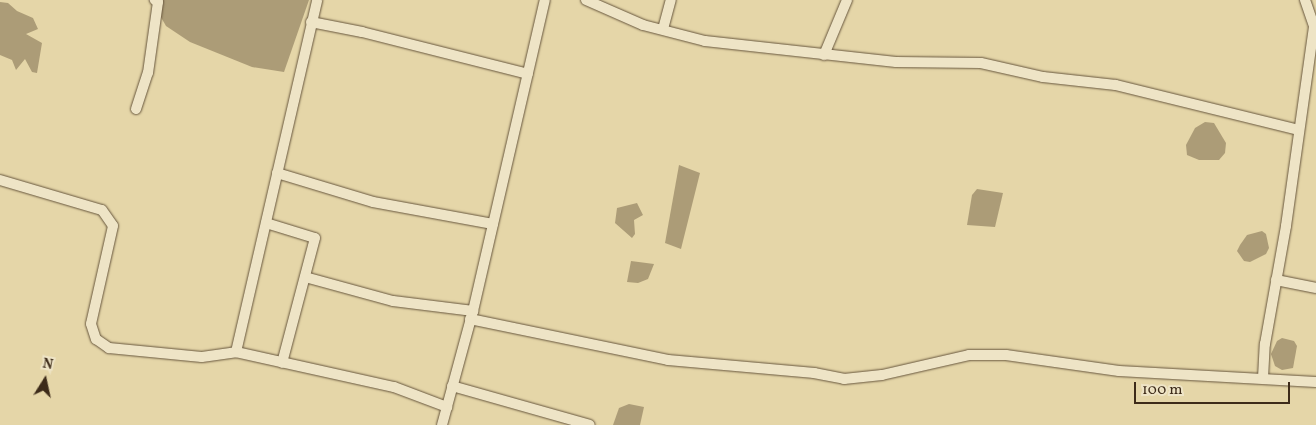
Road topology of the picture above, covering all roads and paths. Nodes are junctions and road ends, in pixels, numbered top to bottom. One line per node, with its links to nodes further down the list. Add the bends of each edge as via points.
1 (155, 0): 12 (street, via 158,2 148,73)
2 (317, 0): 8 (street)
3 (545, 0): 11 (street)
4 (586, 0): 9 (street)
5 (671, 0): 9 (street)
6 (847, 0): 10 (street)
7 (1309, 1): 13 (street, via 1314,26)
8 (311, 22): 11 (street); 14 (street)
9 (662, 30): 10 (street, via 705,41)
10 (824, 55): 13 (street, via 896,62 981,63 1043,77 1116,85)
11 (528, 74): 17 (street)
12 (136, 108)
13 (1299, 130): 19 (street)
14 (277, 173): 16 (street); 17 (street, via 364,200)
15 (0, 180): 22 (street, via 102,210 113,226 91,324 96,339 109,348 202,357)
16 (266, 223): 18 (street, via 315,238); 22 (street)
17 (493, 224): 21 (street)
18 (305, 277): 21 (street, via 393,301); 23 (street)
19 (1276, 280): 20 (street); 24 (street)
20 (1316, 288)
21 (472, 315): 24 (street, via 668,360 814,373 844,379 882,375 968,355 1006,355 1120,371); 26 (street)
22 (236, 352): 23 (street)
23 (282, 363): 27 (street, via 394,387)
24 (1263, 378): 25 (street)
25 (1316, 382)
26 (452, 386): 27 (street); 29 (street)
27 (447, 407): 28 (street)
28 (442, 425)
29 (590, 425)

